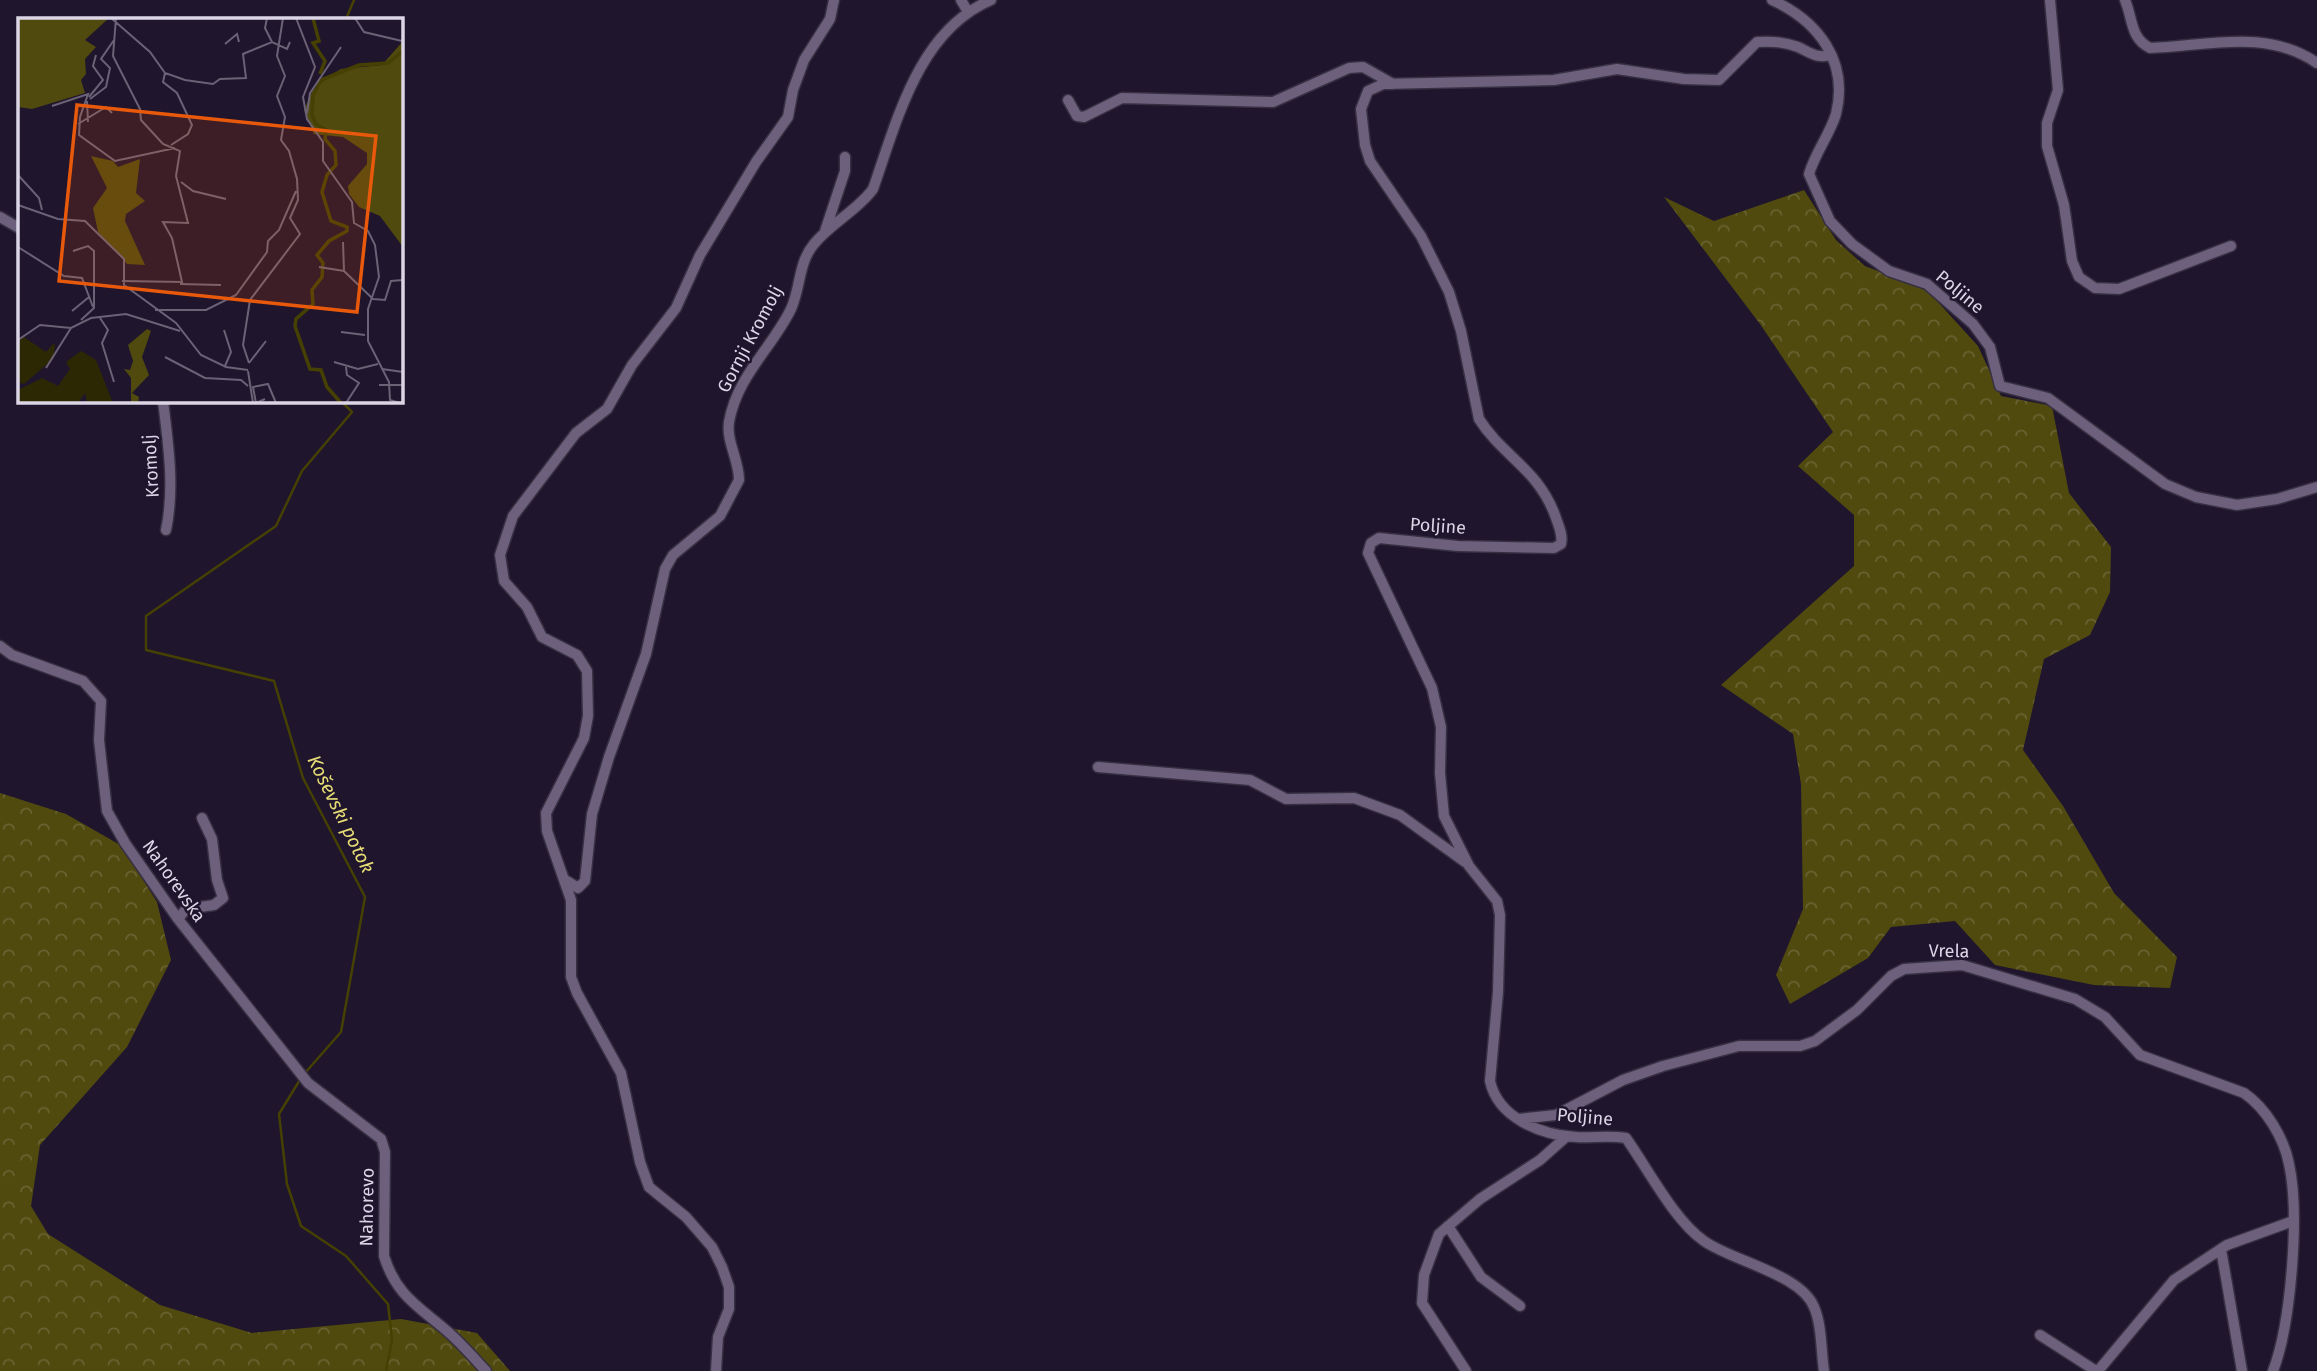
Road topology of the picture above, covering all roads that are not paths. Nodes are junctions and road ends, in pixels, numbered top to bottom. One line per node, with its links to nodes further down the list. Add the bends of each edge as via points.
1 (834, 0): 24 (street, via 830,19 804,60 788,117 700,255 676,308 632,365 607,409 576,433 513,516 500,555 504,581 527,607 542,636 577,655 587,670 584,738 546,813 547,831)
2 (961, 0): 7 (street)
3 (991, 0): 7 (street, Gornji Kromolj)
4 (1772, 0): 8 (street, Poljine, via 1810,23 1824,37)
5 (2050, 0): 16 (street, via 2058,90 2047,123 2047,146 2064,205 2071,261 2079,277 2095,288 2119,289)
6 (2125, 0): 9 (street, via 2134,33 2150,48 2253,40 2300,51)
7 (968, 12): 15 (street, Gornji Kromolj, via 925,59 873,189)
8 (1831, 55): 10 (street, Poljine, via 1814,56 1773,41 1757,42 1719,80 1617,69 1554,80); 18 (street, Poljine, via 1838,86 1835,116 1809,174 1830,221 1889,271 1927,284 1973,324 1990,347 2000,386 2048,398 2165,484 2196,498 2237,505)
9 (2317, 63)
10 (1393, 83): 11 (street, via 1363,67 1349,68 1273,102 1122,98 1084,117 1077,116); 23 (street, Poljine, via 1368,91 1362,109 1370,161 1420,236 1449,292 1479,419 1532,473 1551,504 1563,537 1554,548 1379,538 1368,553 1432,688 1441,727 1444,816)
11 (1068, 100)
12 (845, 157): 15 (street, via 845,171)
13 (0, 217): 14 (street)
14 (18, 227)
15 (824, 234): 24 (street, Gornji Kromolj, via 801,267 790,310 738,393 728,429 739,468 731,499 720,516 673,555 665,569 646,654 592,814 585,881 578,888)
16 (2231, 246)
17 (163, 402): 19 (street, Kromolj, via 171,480)
18 (2317, 487)
19 (166, 530)
20 (0, 646): 25 (street, Nahorevska, via 93,688 101,701 99,740 107,811)
21 (1098, 767): 23 (street, via 1250,780 1286,799 1354,798 1400,815)
22 (202, 818): 25 (street, via 212,839 216,880 223,898 214,905 186,909)
23 (1469, 866): 26 (street, Poljine, via 1497,901 1500,915 1490,1081 1493,1093)
24 (566, 881): 35 (street, via 573,917 571,977 621,1073 649,1187 686,1217 712,1247 729,1287)
25 (178, 919): 27 (street, Nahorevska, via 306,1081 337,1109)
26 (1518, 1119): 28 (street, Poljine, via 1527,1126); 29 (street, Vrela, via 1556,1115 1623,1080 1738,1046 1800,1046 1815,1041 1904,969 1962,965 2075,999 2105,1017 2140,1055 2244,1093 2257,1102 2289,1161)
27 (374, 1131): 34 (street, Nahorevo, via 385,1152 384,1256 388,1268 411,1304 447,1331)
28 (1567, 1136): 30 (street); 37 (street, Poljine, via 1626,1138 1691,1230 1706,1243 1789,1283 1809,1298 1815,1308)
29 (2293, 1221): 31 (street); 40 (street, Vrela, via 2281,1341)
30 (1448, 1226): 32 (street, via 1480,1277); 36 (street, via 1439,1234 1421,1293 1430,1317)
31 (2221, 1249): 38 (street, via 2174,1280); 39 (street)
32 (1520, 1306)
33 (2040, 1335): 38 (street)
34 (486, 1371)
35 (716, 1371)
36 (1466, 1371)
37 (1824, 1371)
38 (2097, 1371)
39 (2242, 1371)
40 (2273, 1371)

